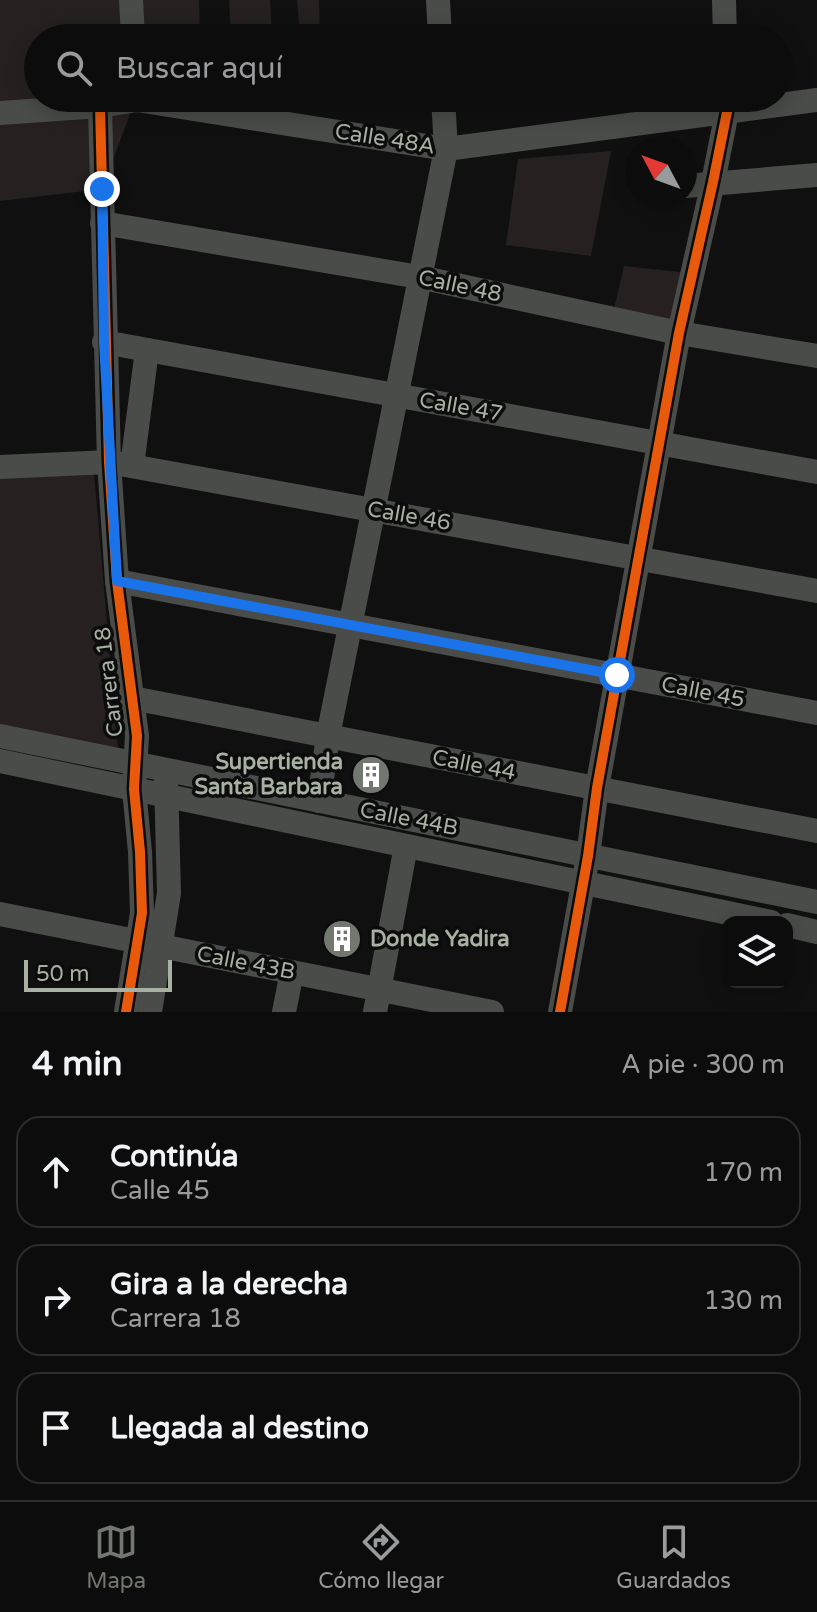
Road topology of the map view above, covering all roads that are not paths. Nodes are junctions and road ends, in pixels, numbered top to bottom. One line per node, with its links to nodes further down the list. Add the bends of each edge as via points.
1 (131, 0): 4 (street)
2 (438, 0): 5 (street)
3 (724, 0): 6 (street)
4 (132, 24)
5 (439, 24)
6 (725, 24)
7 (817, 100): 8 (street, Calle 48A)
8 (793, 101)
9 (24, 111): 15 (street, Calle 48A)
10 (100, 112): 20 (street, Carrera 18)
11 (217, 112): 16 (street, Calle 48A)
12 (444, 112): 16 (street)
13 (681, 112): 16 (street, Calle 48A)
14 (725, 112): 18 (street)
15 (0, 113)
16 (446, 149): 21 (street)
17 (817, 175): 18 (street)
18 (713, 182): 19 (street); 22 (street)
19 (697, 184)
20 (102, 223): 21 (street, Calle 48); 23 (street, Carrera 18)
21 (419, 277): 22 (street, Calle 48); 26 (street)
22 (679, 333): 25 (street, Calle 48); 27 (street)
23 (104, 342): 24 (street, Calle 47); 28 (street, Carrera 18)
24 (147, 350): 26 (street, Calle 47); 28 (street)
25 (817, 356)
26 (398, 396): 27 (street, Calle 47); 31 (street)
27 (659, 443): 30 (street, Calle 47); 32 (street)
28 (121, 464): 29 (street, Calle 46); 31 (street, Calle 46); 33 (street, Carrera 18)
29 (0, 467)
30 (817, 472)
31 (373, 510): 32 (street, Calle 46); 35 (street)
32 (639, 558): 34 (street, Calle 46); 36 (street)
33 (117, 581): 35 (street, Calle 45); 37 (street, Carrera 18)
34 (817, 591)
35 (350, 625): 36 (street, Calle 45); 41 (street)
36 (617, 675): 38 (street, Calle 45); 45 (street)
37 (132, 698): 40 (street, Carrera 18); 41 (street, Calle 44)
38 (817, 713)
39 (0, 736): 43 (street, Calle 44B)
40 (137, 736): 43 (street, Carrera 18); 44 (street, Carrera 18)
41 (328, 736): 45 (street, Calle 44); 48 (street)
42 (0, 761): 46 (street, Calle 44B)
43 (134, 763): 44 (street, Calle 44B); 46 (street, Carrera 18)
44 (165, 769): 47 (street, Carrera 18); 48 (street, Calle 44B)
45 (597, 788): 49 (street, Calle 44); 51 (street)
46 (134, 789): 47 (street, Calle 44B); 58 (street, Carrera 18, via 142,913)
47 (168, 796): 50 (street, Calle 44B); 58 (street, Carrera 18, via 169,893)
48 (319, 801): 51 (street, Calle 44B)
49 (817, 831)
50 (406, 846): 52 (street, Calle 44B); 60 (street)
51 (588, 856): 52 (street); 53 (street, Calle 44B)
52 (583, 883): 55 (street, Calle 44B); 65 (street)
53 (817, 902)
54 (0, 914): 58 (street, Calle 43B)
55 (742, 916)
56 (793, 926): 57 (street)
57 (817, 932)
58 (150, 944): 59 (street, Calle 43B); 61 (street, Carrera 18); 62 (street, Carrera 18)
59 (292, 972): 60 (street, Calle 43B); 63 (street)
60 (378, 1001): 64 (street, Calle 43B)
61 (126, 1012)
62 (150, 1012)
63 (284, 1012)
64 (492, 1012)
65 (560, 1012)

